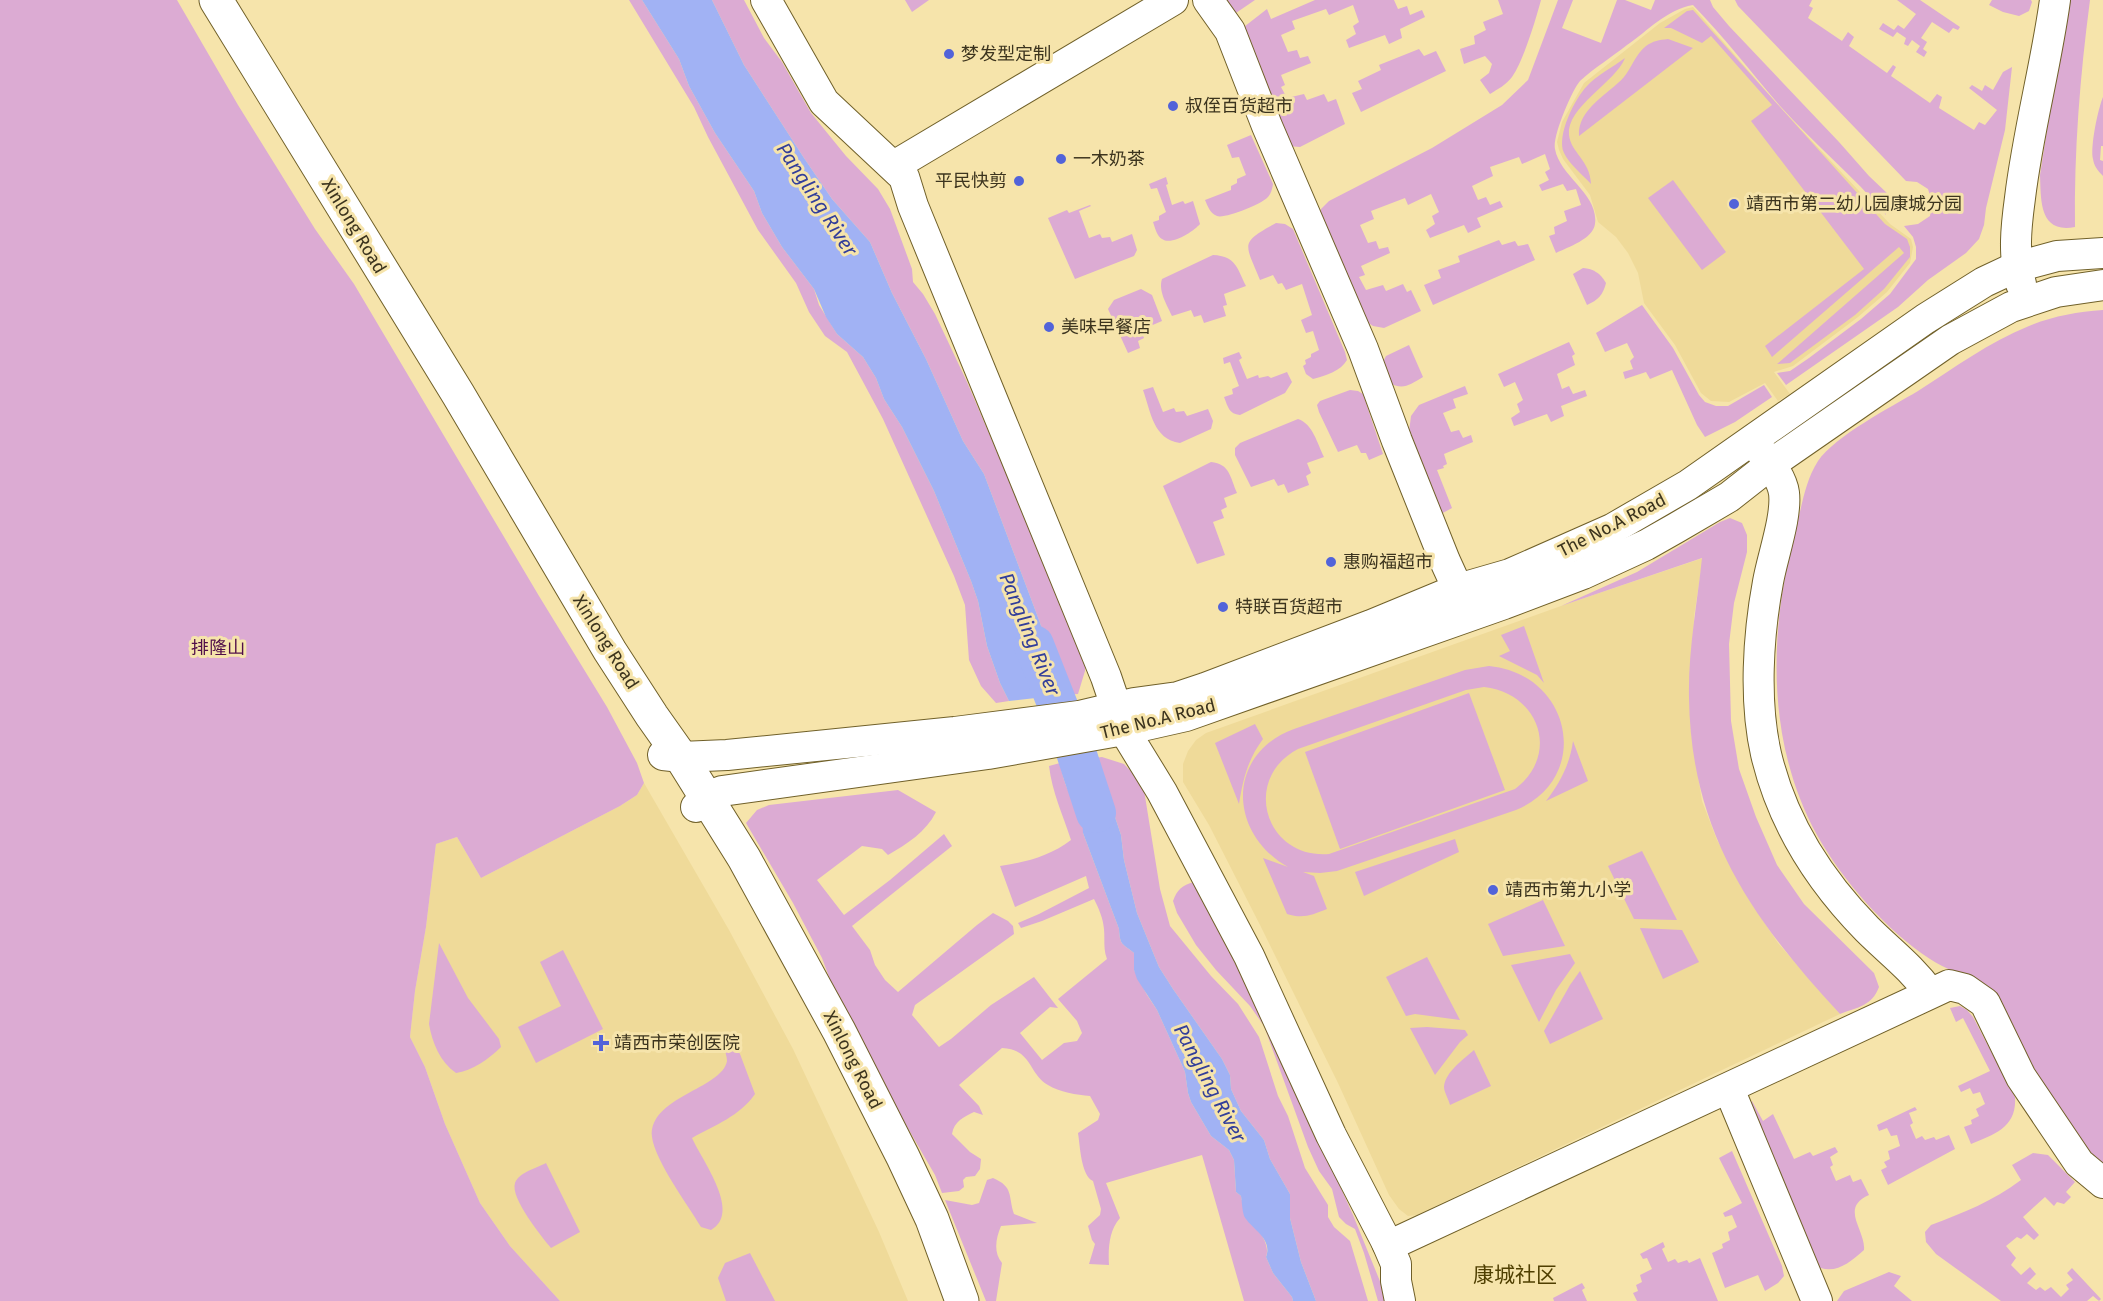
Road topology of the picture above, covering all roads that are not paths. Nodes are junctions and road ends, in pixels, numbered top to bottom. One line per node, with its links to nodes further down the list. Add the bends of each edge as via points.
1 (206, 0): 17 (main road, Xinlong Road, via 484,453 580,622)
2 (216, 0): 17 (main road, Xinlong Road, via 652,716)
3 (766, 0): 7 (street, via 824,102)
4 (1173, 0): 7 (street)
5 (1208, 0): 14 (street, via 1230,31)
6 (2055, 0): 9 (street, via 2023,171)
7 (894, 165): 15 (street, via 904,177)
8 (2103, 253): 9 (street, The No.A Road, via 2057,256)
9 (2016, 267): 11 (street); 12 (street, The No.A Road, via 1925,319)
10 (2103, 285): 11 (street, The No.A Road, via 2056,292)
11 (2025, 302): 13 (street, The No.A Road, via 1950,340)
12 (1753, 441): 13 (street); 14 (street, The No.A Road, via 1656,505 1510,574)
13 (1771, 464): 14 (street, The No.A Road, via 1729,496 1646,545 1583,574); 19 (street, via 1784,492 1764,610 1759,694 1762,732 1773,779 1793,828 1827,885 1870,932 1907,964)
14 (1464, 602): 15 (street, The No.A Road, via 1371,625)
15 (1121, 718): 16 (street, The No.A Road); 22 (street, via 1249,956 1331,1135)
16 (986, 741): 17 (street); 18 (street, via 722,791)
17 (672, 756): 18 (main road, Xinlong Road)
18 (701, 802): 23 (main road, Xinlong Road, via 886,1145); 24 (main road, Xinlong Road, via 744,858 880,1111 932,1219)
19 (1930, 993): 20 (street); 21 (street, via 1948,985 1965,989 1984,1003 2021,1077 2079,1163)
20 (1729, 1089): 22 (street); 26 (street)
21 (2103, 1184)
22 (1388, 1243): 25 (street, via 1396,1264)
23 (950, 1301)
24 (962, 1301)
25 (1400, 1301)
26 (1817, 1301)

